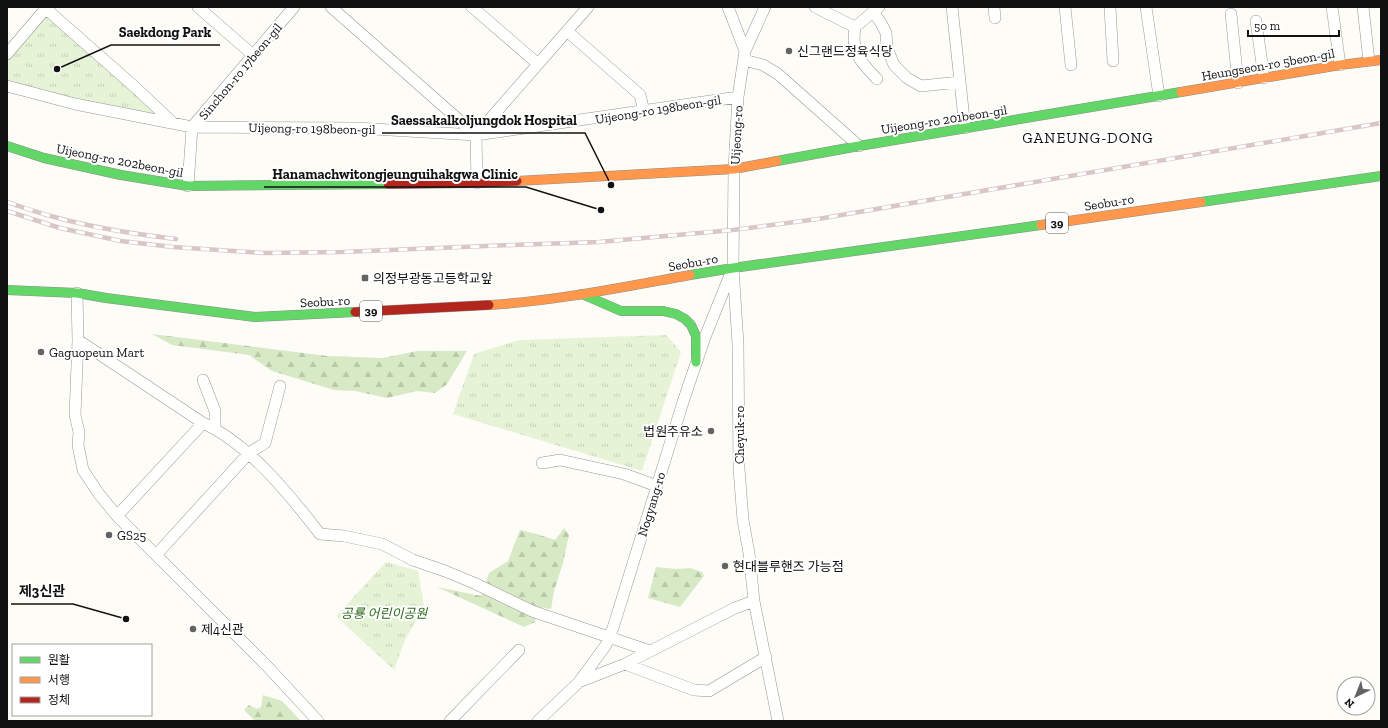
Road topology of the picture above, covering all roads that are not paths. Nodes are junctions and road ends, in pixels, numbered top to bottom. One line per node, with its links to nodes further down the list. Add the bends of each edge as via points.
1 (198, 7): 22 (street)
2 (294, 7): 22 (street, Sinchon-ro 17beon-gil)
3 (331, 7): 41 (street)
4 (472, 7): 27 (street)
5 (588, 7): 20 (street)
6 (728, 7): 23 (street)
7 (765, 7): 23 (street, Uijeong-ro)
8 (815, 7): 19 (street)
9 (952, 7): 32 (street)
10 (1065, 7): 28 (street)
11 (1110, 7): 25 (street)
12 (1146, 7): 35 (street)
13 (1332, 7): 29 (street)
14 (1363, 7): 26 (street)
15 (46, 8): 21 (street); 38 (street)
16 (876, 10): 19 (street); 32 (street, via 886,33 887,48 894,65 907,78 921,86)
17 (1230, 14): 33 (street)
18 (1256, 21): 30 (street)
19 (855, 27): 31 (street, via 855,51 859,60)
20 (567, 31): 27 (street); 37 (street, via 640,95)
21 (7, 54)
22 (253, 55): 39 (street, Sinchon-ro 17beon-gil)
23 (744, 55): 36 (street, Uijeong-ro); 43 (street, via 778,74)
24 (1381, 60): 26 (main road, Heungseon-ro 5beon-gil)
25 (1113, 61)
26 (1369, 61): 29 (main road, Heungseon-ro 5beon-gil)
27 (538, 64): 41 (street)
28 (1070, 65)
29 (1340, 65): 30 (main road, Heungseon-ro 5beon-gil)
30 (1264, 78): 33 (main road, Heungseon-ro 5beon-gil)
31 (877, 79)
32 (960, 82): 40 (street)
33 (1238, 83): 35 (main road, Heungseon-ro 5beon-gil)
34 (7, 86): 38 (street, Uijeong-ro 198beon-gil, via 75,104)
35 (1159, 96): 40 (main road, Uijeong-ro 201beon-gil)
36 (738, 97): 37 (street, Uijeong-ro 198beon-gil); 44 (street, Uijeong-ro)
37 (644, 111): 41 (street, Uijeong-ro 198beon-gil)
38 (173, 123): 39 (street, Uijeong-ro 198beon-gil)
39 (192, 127): 41 (street, Uijeong-ro 198beon-gil, via 356,128); 47 (street, Sinchon-ro 17beon-gil)
40 (965, 128): 43 (main road, Uijeong-ro 201beon-gil)
41 (476, 134): 46 (street)
42 (7, 146): 47 (main road, Uijeong-ro 202beon-gil, via 44,158)
43 (858, 146): 44 (main road, Uijeong-ro 201beon-gil)
44 (734, 169): 46 (main road, Uijeong-ro 202beon-gil); 48 (street, Uijeong-ro)
45 (1381, 176): 48 (main road, Seobu-ro / 39)
46 (477, 184): 47 (main road, Uijeong-ro 202beon-gil)
47 (188, 186)
48 (733, 268): 51 (main road, Seobu-ro / 39); 53 (street, Nogyang-ro); 63 (street, Cheyuk-ro, via 738,344 739,469)
49 (7, 290): 50 (main road, Seobu-ro / 39)
50 (78, 293): 51 (main road, Seobu-ro / 39, via 255,317 523,303); 52 (street)
51 (582, 294): 53 (main road, via 621,311 663,311 685,319 696,336)
52 (78, 340): 56 (street); 61 (street, via 76,415 80,457 83,470)
53 (696, 362): 60 (street, Nogyang-ro)
54 (203, 380): 57 (street, via 215,411)
55 (280, 386): 58 (street, via 265,443)
56 (203, 423): 57 (street); 61 (street)
57 (215, 429): 58 (street)
58 (249, 453): 62 (street); 64 (street, via 320,534 382,544 532,611)
59 (542, 463): 60 (street, via 560,460 624,474)
60 (657, 486): 64 (street, Nogyang-ro)
61 (117, 516): 62 (street)
62 (156, 555): 71 (street)
63 (754, 601): 66 (street); 67 (street, Cheyuk-ro)
64 (609, 638): 66 (street); 69 (street, Nogyang-ro)
65 (519, 650): 72 (street)
66 (650, 651): 68 (street)
67 (766, 656): 68 (street, via 709,692 694,690); 73 (street, Cheyuk-ro)
68 (625, 664): 69 (street)
69 (579, 682): 70 (street, Nogyang-ro)
70 (546, 718)
71 (318, 721)
72 (450, 721)
73 (778, 721)

